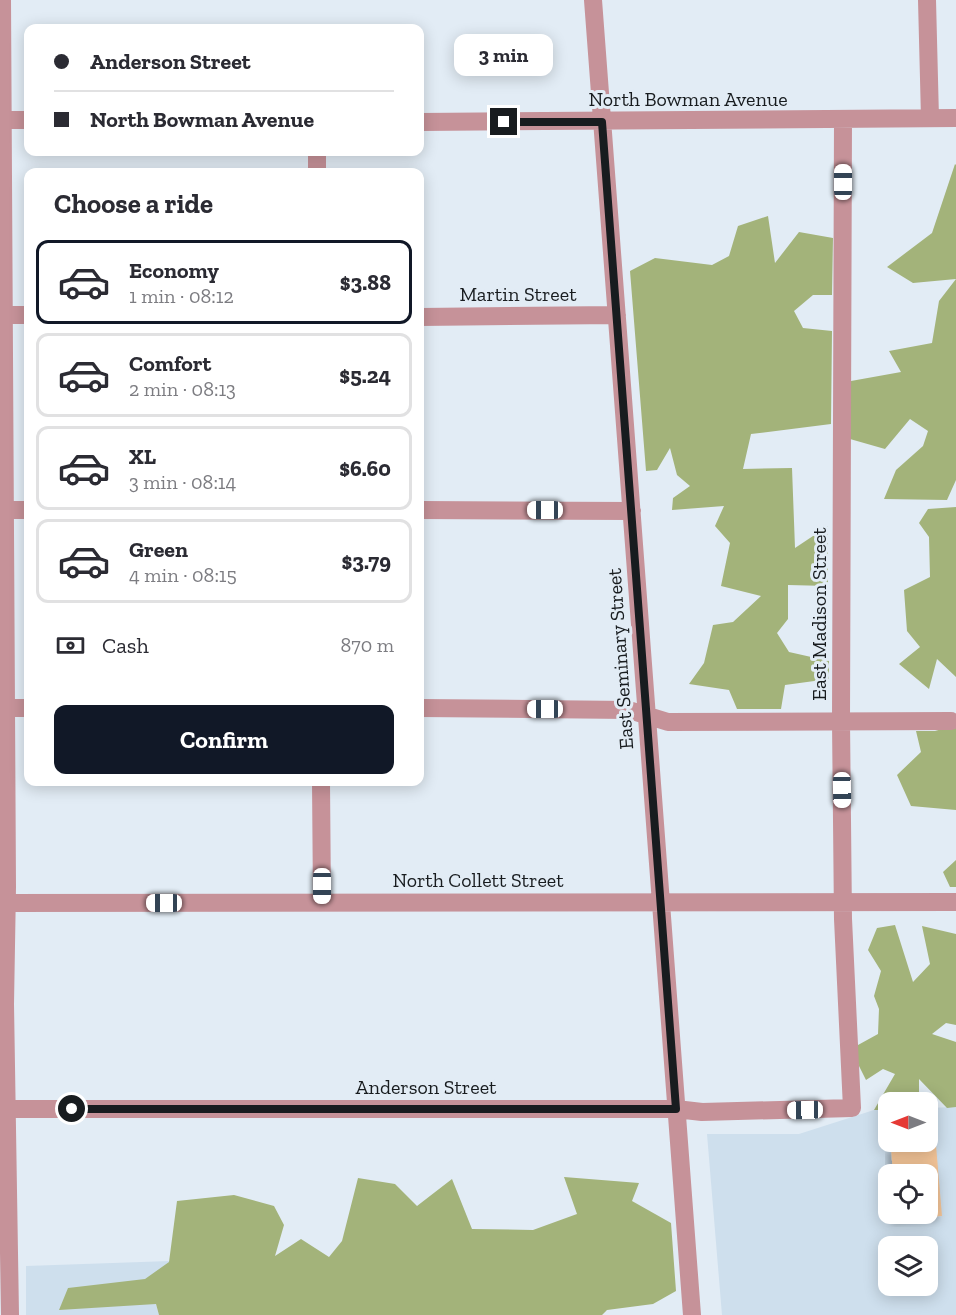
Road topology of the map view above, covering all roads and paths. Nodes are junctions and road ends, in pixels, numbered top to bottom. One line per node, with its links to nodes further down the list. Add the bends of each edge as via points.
1 (2, 0): 6 (street)
2 (593, 0): 10 (street, East Seminary Street)
3 (927, 0): 4 (street)
4 (930, 118): 5 (street, North Bowman Avenue); 8 (street, North Bowman Avenue)
5 (956, 118)
6 (2, 120): 7 (street); 11 (street)
7 (24, 120)
8 (843, 120): 10 (street, North Bowman Avenue); 23 (street, East Madison Street)
9 (424, 122): 10 (street, North Bowman Avenue)
10 (602, 122): 13 (street, East Seminary Street)
11 (2, 315): 12 (street); 15 (street)
12 (24, 315)
13 (617, 315): 14 (street, Martin Street); 18 (street, East Seminary Street)
14 (424, 316)
15 (2, 510): 16 (street); 19 (street)
16 (24, 510)
17 (424, 510): 18 (street)
18 (632, 511): 22 (street, East Seminary Street)
19 (3, 708): 20 (street); 29 (street)
20 (24, 708)
21 (424, 708): 22 (street, via 629,710)
22 (647, 715): 23 (street, via 668,722); 30 (street, East Seminary Street)
23 (841, 721): 24 (street); 27 (street, East Madison Street)
24 (951, 721)
25 (321, 786): 26 (street)
26 (322, 902): 29 (street, North Collett Street); 30 (street, North Collett Street)
27 (843, 902): 28 (street, North Collett Street); 30 (street, North Collett Street); 31 (street, East Madison Street)
28 (956, 902)
29 (4, 903): 32 (street)
30 (661, 904): 33 (street, East Seminary Street)
31 (852, 1108): 33 (street, Anderson Street, via 702,1112)
32 (4, 1109): 33 (street, Anderson Street); 34 (street)
33 (676, 1109): 35 (street, East Seminary Street)
34 (10, 1315)
35 (692, 1315)

